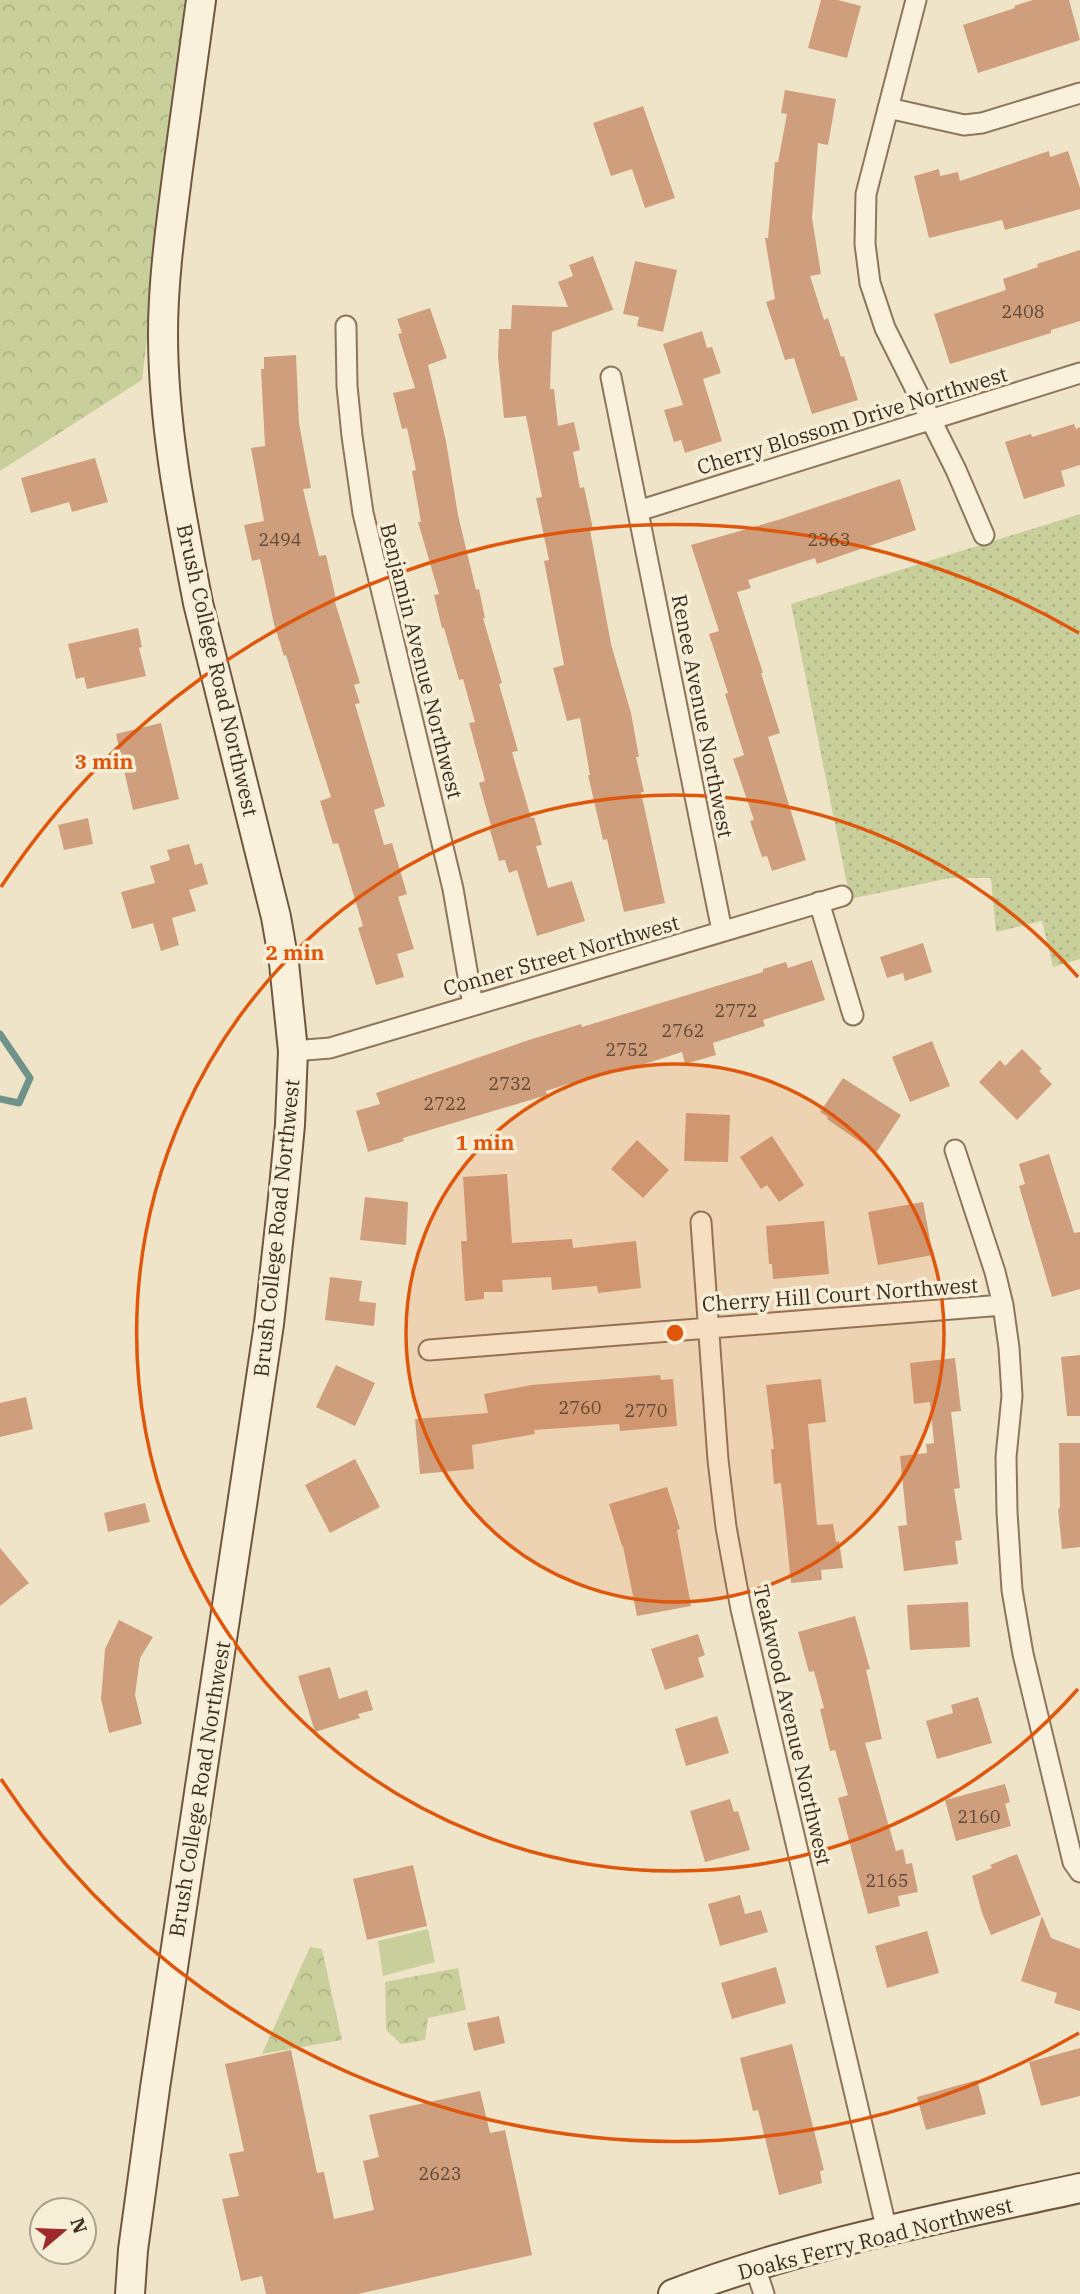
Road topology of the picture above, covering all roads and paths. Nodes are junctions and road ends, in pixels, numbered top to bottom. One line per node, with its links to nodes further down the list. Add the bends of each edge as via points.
1 (201, 0): 16 (street, Brush College Road Northwest, via 169,240 163,311 165,383 188,552 276,916)
2 (916, 0): 4 (street)
3 (1080, 93): 4 (street, via 964,125)
4 (888, 108): 8 (street, via 866,194 870,283 885,328)
5 (346, 326): 14 (street, Benjamin Avenue Northwest, via 349,411 363,513 453,889)
6 (1080, 373): 8 (street, Cherry Blossom Drive Northwest)
7 (611, 377): 9 (street, Renee Avenue Northwest)
8 (932, 419): 9 (street, Cherry Blossom Drive Northwest); 10 (street)
9 (638, 511): 13 (street, Renee Avenue Northwest)
10 (984, 536)
11 (842, 896): 12 (street, Conner Street Northwest)
12 (819, 902): 13 (street, Conner Street Northwest); 15 (street)
13 (722, 931): 14 (street, Conner Street Northwest)
14 (473, 1004): 16 (street, Conner Street Northwest, via 330,1048)
15 (853, 1015)
16 (293, 1051): 26 (street, Brush College Road Northwest, via 270,1324 158,2062)
17 (956, 1150): 19 (street)
18 (701, 1222): 20 (street, Teakwood Avenue Northwest)
19 (1003, 1305): 20 (street, Cherry Hill Court Northwest); 22 (street, via 1012,1396 1006,1457 1012,1590 1073,1862)
20 (708, 1327): 21 (street, Cherry Hill Court Northwest); 24 (street, Teakwood Avenue Northwest, via 719,1473 741,1609)
21 (429, 1350)
22 (1080, 1872)
23 (1080, 2188): 24 (street, Doaks Ferry Road Northwest)
24 (887, 2231): 25 (street, Doaks Ferry Road Northwest)
25 (755, 2267): 27 (street, Doaks Ferry Road Northwest); 28 (street)
26 (130, 2294)
27 (673, 2294)
28 (764, 2294)

